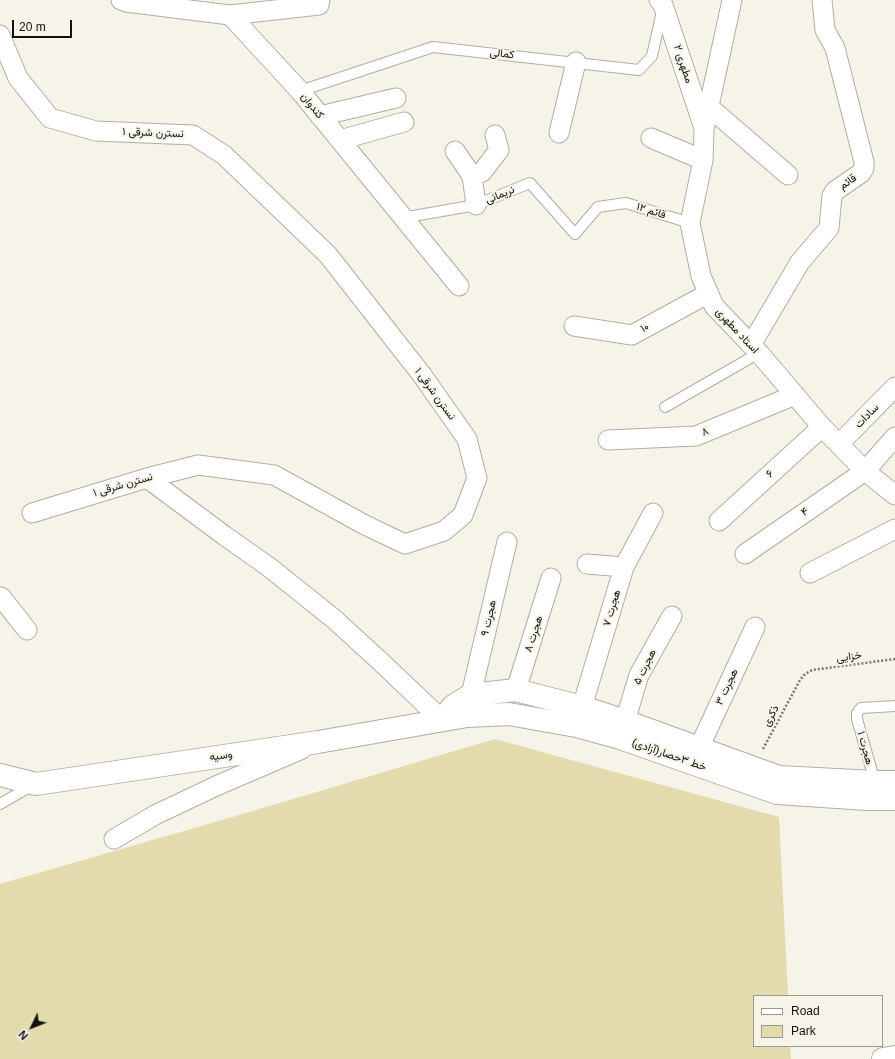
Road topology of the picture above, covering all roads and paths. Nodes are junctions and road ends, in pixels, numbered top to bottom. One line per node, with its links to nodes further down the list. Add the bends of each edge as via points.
1 (121, 0): 6 (street)
2 (320, 0): 6 (street, via 319,5)
3 (732, 0): 11 (street, استاد مطهری)
4 (822, 0): 30 (street, قائم, via 825,30 835,48 864,168 861,173 835,191 832,196 829,228 800,262)
5 (661, 2): 8 (lane, کمالی, via 652,56 640,70); 14 (street, مطهری ۲)
6 (241, 9): 9 (street, کندوان)
7 (0, 35): 39 (street, نسترن شرقی ۱, via 18,78 50,118 96,131 193,135 224,155 328,255 422,375 468,439 477,478 463,515 444,531 405,544 274,475 198,465)
8 (576, 62): 9 (lane, کمالی, via 433,47); 15 (street)
9 (300, 91): 12 (street, کندوان)
10 (396, 98): 12 (street)
11 (709, 107): 14 (street, استاد مطهری); 21 (street)
12 (320, 116): 18 (street, کندوان)
13 (404, 122): 18 (street)
14 (704, 130): 20 (street, استاد مطهری)
15 (559, 133)
16 (495, 135): 22 (street, via 499,150 482,172)
17 (651, 138): 20 (street)
18 (340, 140): 24 (street, کندوان)
19 (455, 151): 22 (street)
20 (703, 160): 25 (street, استاد مطهری)
21 (788, 175)
22 (472, 176): 23 (street)
23 (476, 205): 24 (lane, نریمانی); 26 (lane, نریمانی, via 530,183)
24 (402, 218): 27 (street, کندوان)
25 (690, 223): 26 (lane, قائم ۱۲, via 626,203 598,208); 28 (street, استاد مطهری, via 701,276)
26 (575, 234)
27 (459, 286)
28 (709, 293): 29 (street, ۱۰, via 632,335); 30 (street, استاد مطهری, via 714,306)
29 (574, 326)
30 (755, 349): 32 (street, استاد مطهری); 33 (lane)
31 (895, 387): 37 (street, سادات)
32 (795, 396): 34 (street, استاد مطهری); 36 (street, ۸, via 696,436)
33 (665, 407)
34 (822, 427): 37 (street, استاد مطهری); 43 (street, ۶)
35 (895, 437): 38 (street)
36 (608, 440)
37 (838, 444): 38 (street, استاد مطهری)
38 (865, 471): 40 (street, استاد مطهری); 46 (street, ۴)
39 (147, 478): 41 (street, نسترن شرقی ۱); 61 (street, via 269,567 334,619)
40 (895, 495)
41 (32, 513)
42 (653, 513): 48 (street, هجرت ۷)
43 (719, 521)
44 (895, 530): 49 (street)
45 (507, 542): 58 (street, هجرت ۹)
46 (745, 554)
47 (587, 564): 48 (street)
48 (624, 567): 60 (street, هجرت ۷)
49 (810, 573)
50 (551, 578): 57 (street, هجرت ۸)
51 (0, 598): 54 (street)
52 (672, 616): 62 (street, هجرت ۵, via 639,676)
53 (755, 627): 64 (street, هجرت ۳)
54 (27, 630)
55 (895, 659): 56 (path, خزایی, via 812,670)
56 (805, 674): 65 (path, ذکری)
57 (516, 690): 58 (street); 60 (street)
58 (471, 694): 61 (street, via 453,706)
59 (895, 706): 67 (lane, هجرت ۱, via 861,708 857,713 857,719)
60 (582, 707): 62 (street)
61 (442, 720): 63 (street, وسیه); 69 (street, خط ۳حصار(آزادی), via 509,714 576,726 620,738 777,793)
62 (625, 721): 64 (street)
63 (318, 742): 68 (street, وسیه); 71 (street, via 155,815)
64 (699, 748): 65 (street)
65 (753, 767): 67 (street, via 779,777)
66 (0, 775): 68 (street, وسیه)
67 (885, 782)
68 (36, 784): 70 (lane)
69 (895, 799)
70 (0, 804)
71 (114, 839)
72 (895, 1057): 73 (street)
73 (883, 1059)

